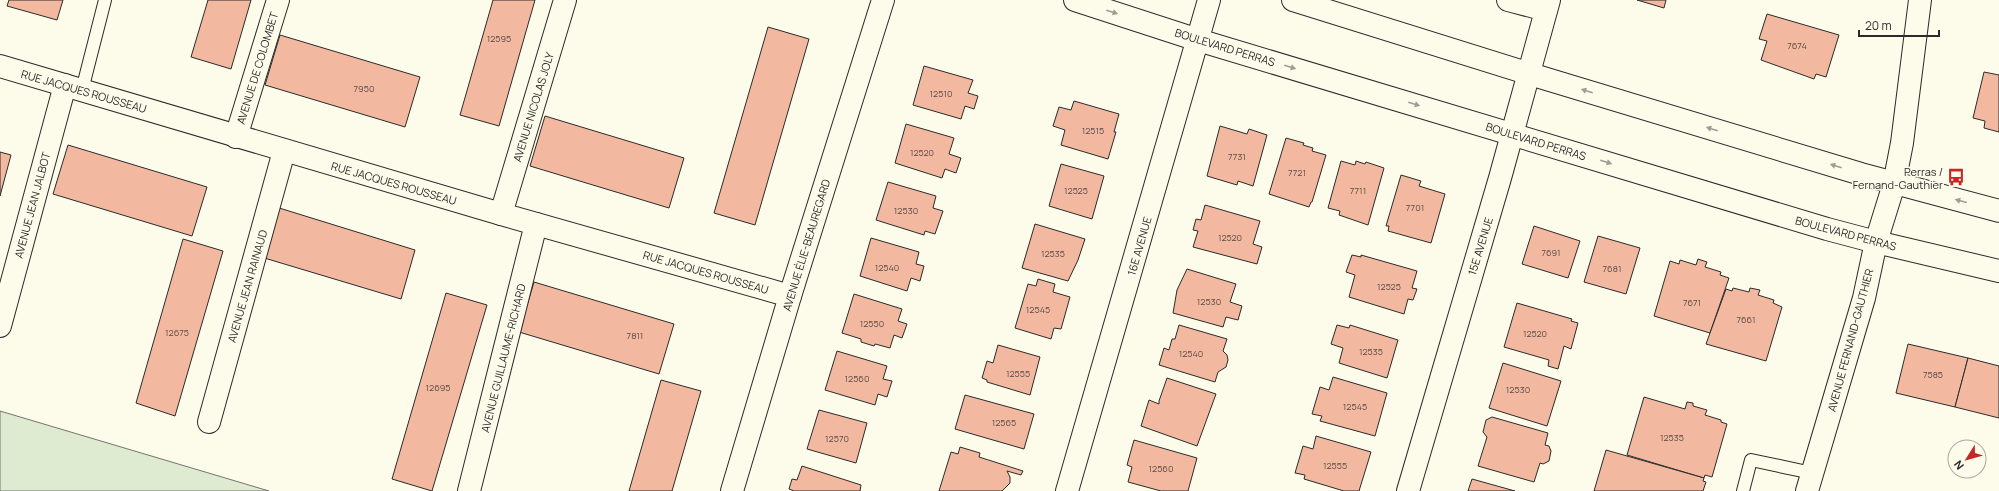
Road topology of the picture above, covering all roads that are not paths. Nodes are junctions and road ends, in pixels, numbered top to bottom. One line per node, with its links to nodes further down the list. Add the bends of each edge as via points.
1 (105, 0): 14 (lane)
2 (278, 0): 16 (street, AVENUE DE COLOMBET)
3 (565, 0): 20 (street, AVENUE NICOLAS JOLY)
4 (883, 0): 24 (street, AVENUE ÉLIE-BEAUREGARD)
5 (1075, 0): 11 (street, BOULEVARD PERRAS, one-way to 11)
6 (1209, 0): 11 (street, 16E AVENUE)
7 (1293, 0): 13 (street)
8 (1508, 0): 10 (street)
9 (1920, 0): 18 (street, AVENUE FERNAND-GAUTHIER, via 1902,143)
10 (1548, 5): 13 (street, 15E AVENUE)
11 (1198, 40): 15 (street, BOULEVARD PERRAS, one-way to 15); 30 (street, 16E AVENUE)
12 (0, 66): 14 (street, RUE JACQUES ROUSSEAU)
13 (1530, 74): 15 (street, 15E AVENUE); 18 (street, one-way to 13)
14 (74, 88): 16 (street, RUE JACQUES ROUSSEAU); 25 (street, AVENUE JEAN JALBOT)
15 (1512, 133): 22 (street, BOULEVARD PERRAS, one-way to 22); 31 (street, 15E AVENUE)
16 (236, 136): 17 (street, RUE JACQUES ROUSSEAU)
17 (284, 151): 20 (street, RUE JACQUES ROUSSEAU); 26 (street, AVENUE JEAN RAINAUD)
18 (1894, 184): 19 (street, one-way to 18); 22 (street, AVENUE FERNAND-GAUTHIER)
19 (1999, 211)
20 (501, 214): 21 (street, RUE JACQUES ROUSSEAU)
21 (536, 224): 24 (street, RUE JACQUES ROUSSEAU); 28 (street, AVENUE GUILLAUME-RICHARD)
22 (1876, 242): 23 (street, BOULEVARD PERRAS); 27 (street, AVENUE FERNAND-GAUTHIER, via 1864,298)
23 (1999, 271)
24 (790, 296): 29 (street, AVENUE ÉLIE-BEAUREGARD)
25 (0, 326)
26 (209, 422)
27 (1810, 482): 32 (lane, via 1751,460)
28 (470, 491)
29 (732, 491)
30 (1067, 491)
31 (1408, 491)
32 (1743, 491)

